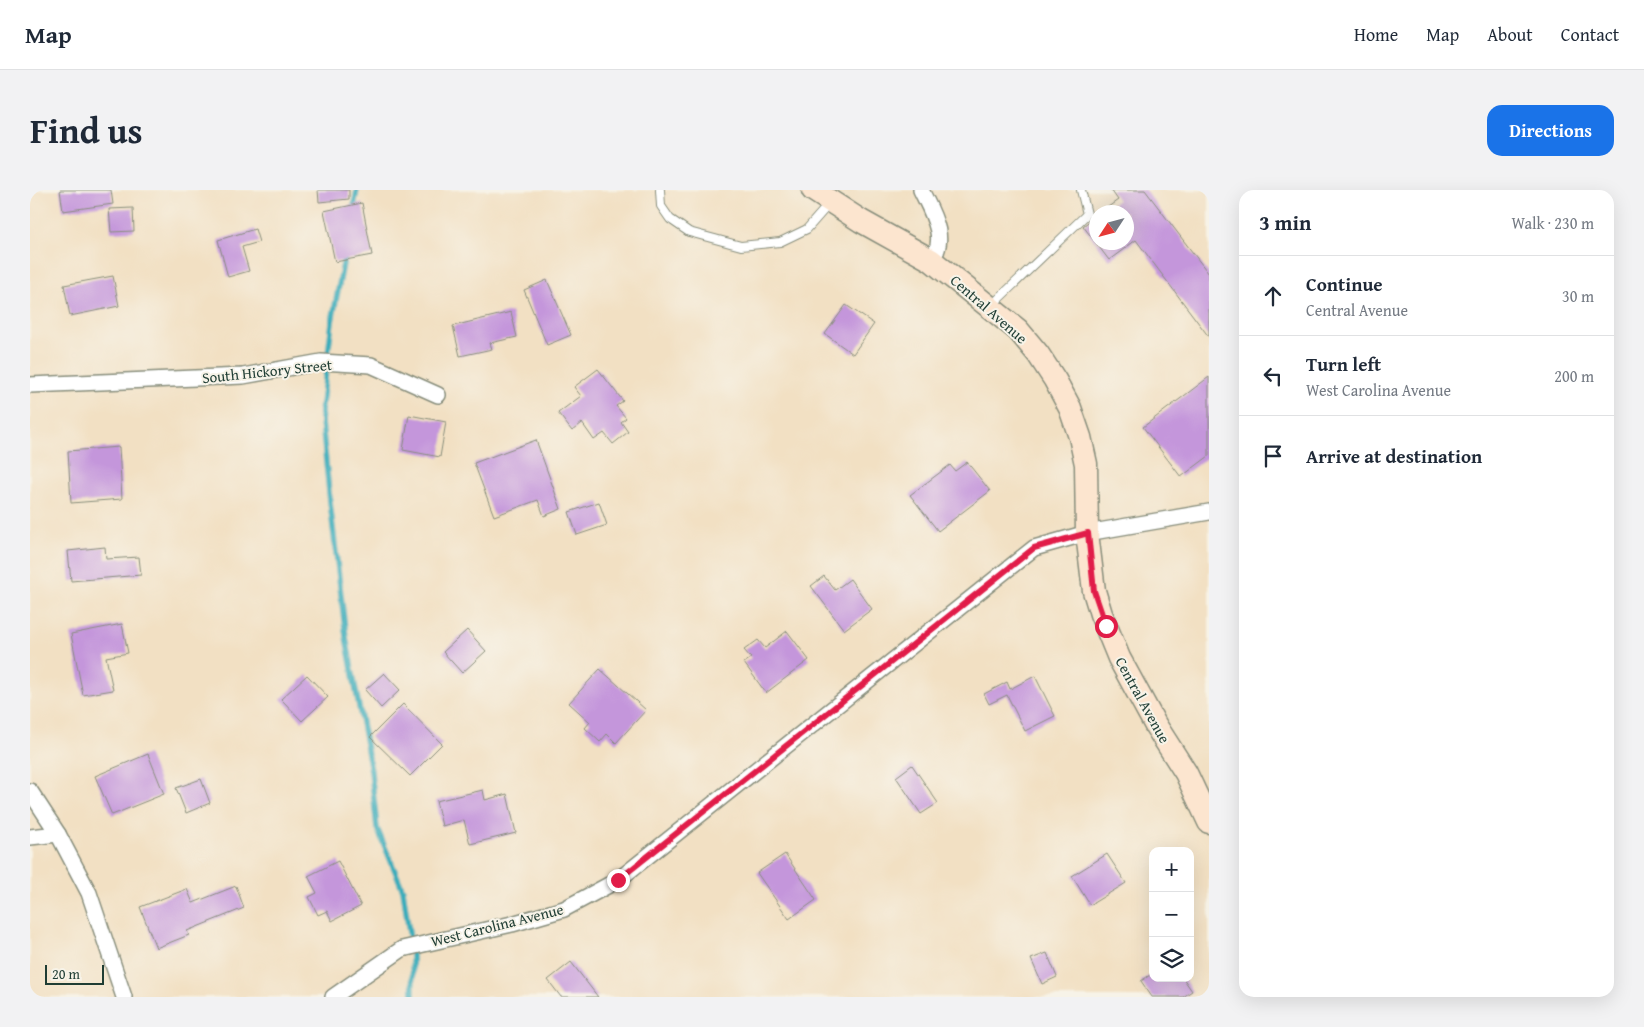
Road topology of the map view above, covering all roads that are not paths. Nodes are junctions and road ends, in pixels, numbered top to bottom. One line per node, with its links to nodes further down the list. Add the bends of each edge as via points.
1 (660, 190): 4 (lane, via 661,206 670,219 689,232 741,246 780,242 807,229)
2 (921, 190): 5 (street, via 940,238 937,253)
3 (1081, 190): 6 (lane, via 1087,214)
4 (821, 196): 5 (street, Central Avenue)
5 (931, 260): 6 (street, Central Avenue)
6 (989, 307): 10 (street, Central Avenue, via 1018,330 1038,354 1070,408 1086,464)
7 (30, 385): 8 (street, South Hickory Street, via 243,376 321,362 371,365)
8 (438, 395)
9 (1209, 512): 10 (street, West Carolina Avenue)
10 (1088, 533): 12 (street, Central Avenue, via 1094,591 1119,658 1186,774); 16 (street, West Carolina Avenue, via 1034,548 618,880 564,909 402,949)
11 (30, 791): 13 (street)
12 (1209, 822)
13 (58, 834): 14 (street); 15 (street, via 89,893)
14 (30, 837)
15 (124, 997)
16 (333, 997)

